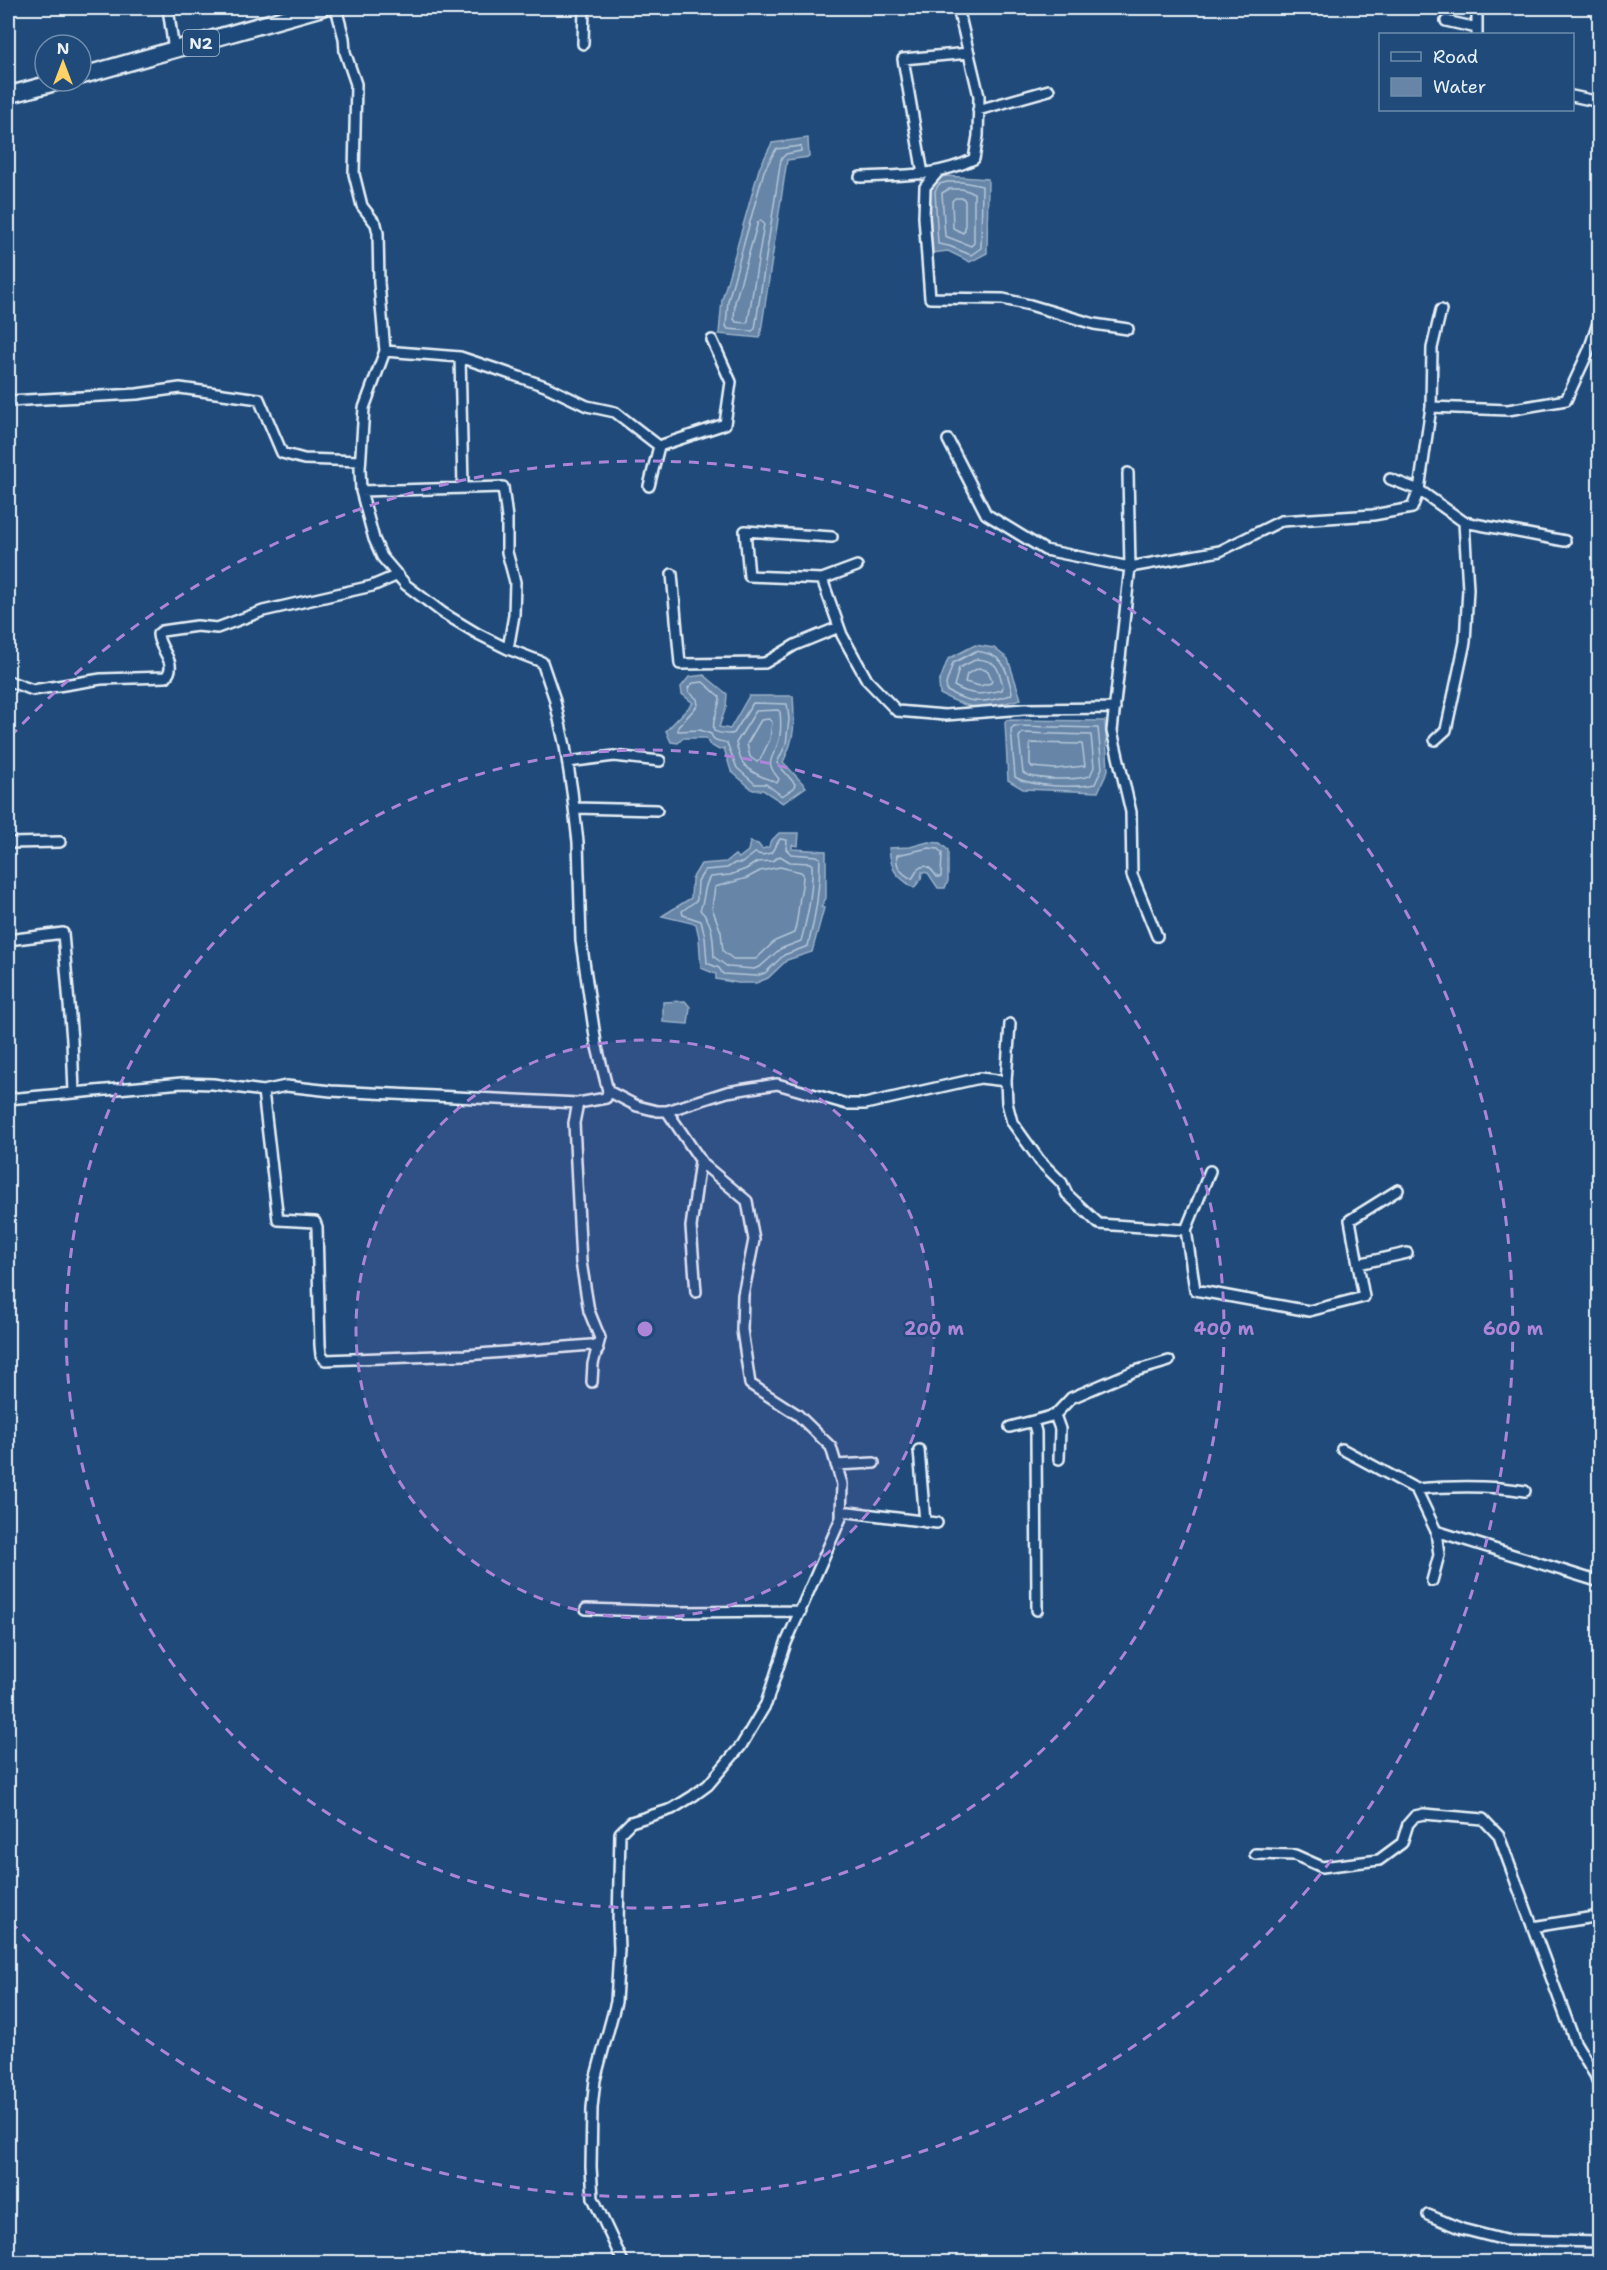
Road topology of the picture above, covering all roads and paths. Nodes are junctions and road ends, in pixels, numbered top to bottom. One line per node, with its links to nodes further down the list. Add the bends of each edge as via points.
1 (168, 8): 10 (street)
2 (316, 8): 10 (highway, N2)
3 (336, 8): 26 (street, via 356,84 354,174 363,206 378,233)
4 (584, 8): 9 (street)
5 (958, 8): 11 (street)
6 (1477, 13): 8 (street)
7 (1446, 21): 8 (street)
8 (1477, 31)
9 (583, 44)
10 (174, 51): 12 (highway, N2)
11 (969, 53): 18 (street, via 979,96); 20 (street, via 903,59)
12 (93, 73)
13 (33, 88): 15 (highway)
14 (1049, 90): 18 (street)
15 (8, 95)
16 (1574, 96): 17 (street)
17 (1599, 102)
18 (978, 110): 19 (street, via 974,159)
19 (937, 173): 20 (street); 24 (street, via 925,187 930,298 1003,299 1094,324)
20 (923, 174): 21 (street)
21 (860, 177)
22 (1441, 310): 29 (street, via 1432,348)
23 (1599, 317): 29 (street, via 1566,400 1508,410)
24 (1128, 329)
25 (712, 340): 31 (street, via 731,382 725,424)
26 (385, 351): 27 (street); 32 (street, via 364,408)
27 (460, 357): 31 (street, via 545,386 587,406 615,412); 35 (street)
28 (8, 401): 32 (street, via 180,388 259,399 282,453 304,459)
29 (1431, 407): 37 (street)
30 (948, 440): 43 (street, via 986,514 1046,550)
31 (659, 446): 36 (street)
32 (360, 461): 38 (street)
33 (1128, 473): 43 (street)
34 (1390, 479): 37 (street)
35 (463, 486): 38 (street); 48 (street, via 503,487 507,552 515,582)
36 (649, 486)
37 (1419, 490): 39 (street); 43 (street, via 1412,508 1373,515 1281,521 1220,551)
38 (361, 491): 45 (street, via 378,548)
39 (1464, 522): 41 (street); 51 (street, via 1468,589 1465,642 1446,730)
40 (832, 537): 46 (street, via 746,531 749,576)
41 (1565, 541)
42 (857, 566): 46 (street)
43 (1130, 567): 50 (street)
44 (672, 574): 47 (street, via 680,664 765,663 795,645)
45 (398, 575): 48 (street, via 443,613); 49 (street, via 362,588 263,611 218,628 197,626 162,631 158,640 171,665 166,677 101,680 33,690)
46 (822, 579): 47 (street)
47 (839, 627): 50 (street, via 867,680 897,711 945,715)
48 (508, 649): 53 (street, via 542,662)
49 (8, 681)
50 (1115, 708): 58 (street, via 1112,731 1131,812 1132,875)
51 (1435, 740)
52 (660, 761): 53 (street, via 614,756)
53 (568, 762): 54 (street)
54 (575, 808): 55 (street); 63 (street, via 581,941 596,1043)
55 (657, 810)
56 (60, 842): 57 (street)
57 (8, 843)
58 (1157, 936)
59 (8, 940): 64 (street, via 63,933)
60 (1010, 1024): 61 (street)
61 (1006, 1081): 67 (street, via 980,1078 865,1104 847,1104 777,1083 727,1092); 71 (street, via 1012,1122 1067,1194 1099,1224)
62 (263, 1091): 64 (street, via 182,1083); 66 (street, via 286,1086); 75 (street, via 278,1220 309,1220 317,1227 320,1345 325,1360 591,1345)
63 (608, 1091): 66 (street, via 606,1098); 67 (street, via 638,1106)
64 (74, 1094): 65 (street)
65 (8, 1099)
66 (578, 1103): 75 (street, via 574,1123 581,1262 589,1311 600,1338)
67 (667, 1111): 68 (street)
68 (700, 1161): 74 (street, via 691,1227); 85 (street, via 747,1201 754,1240 743,1295 742,1330 750,1384 798,1415 831,1447)
69 (1210, 1171): 71 (street)
70 (1398, 1190): 73 (street, via 1350,1220)
71 (1186, 1230): 73 (street, via 1195,1290 1309,1311 1364,1297)
72 (1407, 1253): 73 (street)
73 (1358, 1264)
74 (696, 1292)
75 (598, 1350): 77 (street)
76 (1169, 1361): 78 (street, via 1071,1398)
77 (592, 1382)
78 (1054, 1415): 79 (street); 83 (street, via 1060,1429)
79 (1033, 1421): 80 (street); 95 (street)
80 (1010, 1427)
81 (1342, 1449): 86 (street)
82 (919, 1450): 89 (street)
83 (1059, 1459)
84 (874, 1463): 85 (street)
85 (836, 1465): 88 (street, via 842,1484)
86 (1416, 1489): 87 (street, via 1458,1485); 91 (street)
87 (1525, 1491)
88 (841, 1511): 89 (street); 96 (street)
89 (925, 1522): 90 (street)
90 (937, 1523)
91 (1436, 1531): 92 (street, via 1438,1555); 93 (street)
92 (1432, 1581)
93 (1599, 1582)
94 (586, 1609): 96 (street)
95 (1037, 1610)
96 (801, 1611): 103 (street, via 766,1704 726,1765 693,1796 672,1809 631,1822 621,1833 616,2002 595,2080 591,2167 593,2198)
97 (1255, 1854): 99 (street, via 1295,1856 1322,1867 1379,1860 1402,1843 1415,1816 1483,1819 1499,1836)
98 (1599, 1916): 99 (street)
99 (1533, 1927): 100 (street, via 1575,2042)
100 (1599, 2088)
101 (1428, 2215): 102 (street, via 1505,2240)
102 (1599, 2242)
103 (623, 2262)

